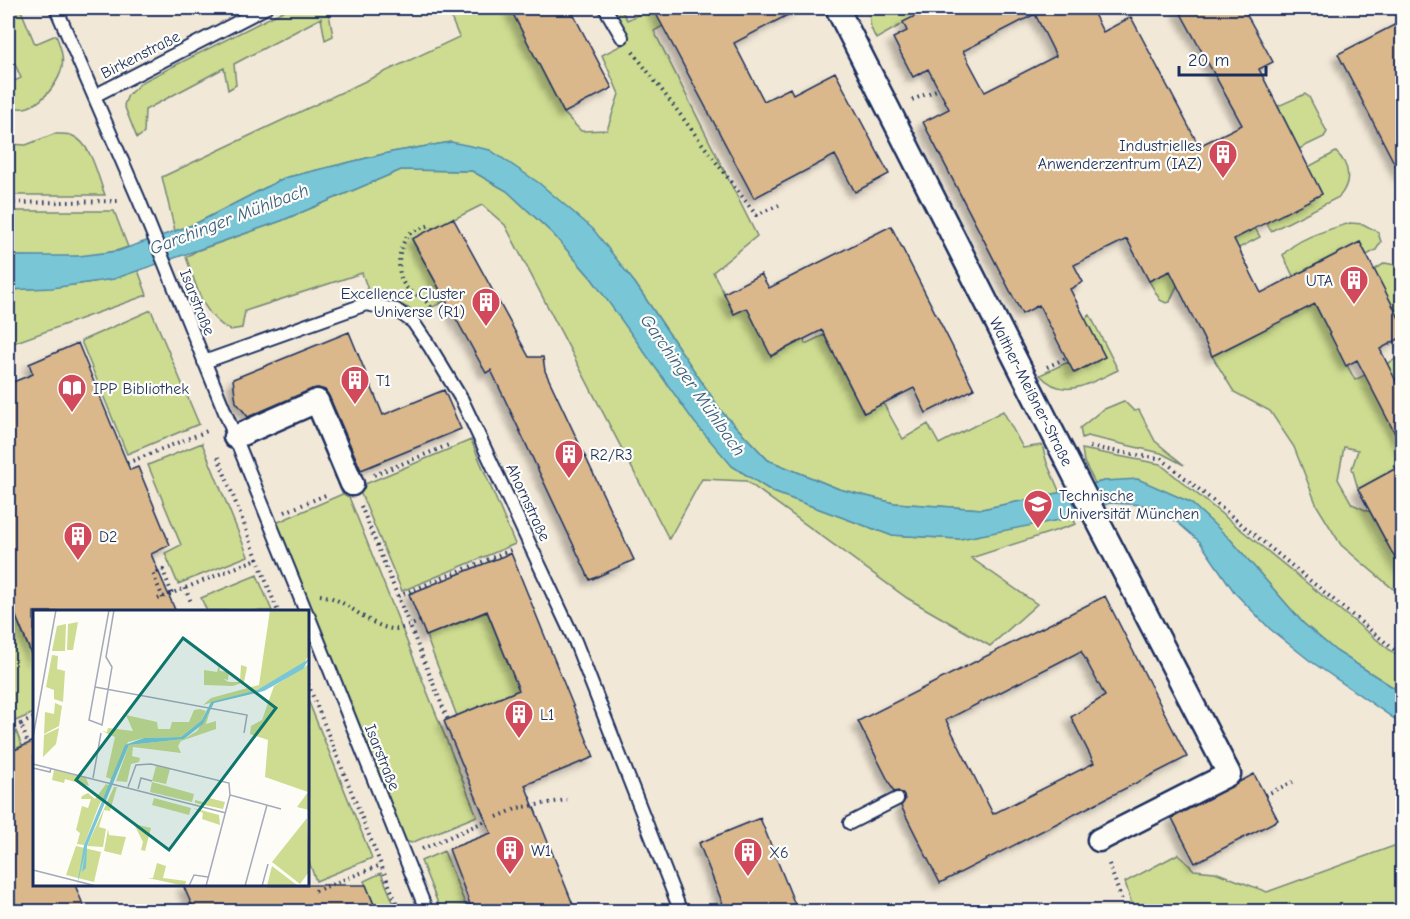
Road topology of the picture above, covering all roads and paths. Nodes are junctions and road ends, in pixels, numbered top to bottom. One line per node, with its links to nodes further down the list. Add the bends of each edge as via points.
1 (56, 8): 8 (lane, Isarstraße)
2 (265, 8): 8 (lane, Birkenstraße)
3 (606, 8): 5 (lane)
4 (837, 8): 15 (street, Walther-Meißner-Straße)
5 (622, 38): 11 (path, via 756,215)
6 (939, 89): 7 (path, via 913,101)
7 (908, 91)
8 (94, 96): 12 (lane, Isarstraße)
9 (118, 201): 10 (path)
10 (8, 203)
11 (778, 205)
12 (204, 362): 14 (lane, Isarstraße); 18 (lane, Ahornstraße, via 366,304 396,310 418,330 462,400)
13 (207, 431): 16 (path)
14 (235, 436): 17 (street, via 317,401); 25 (lane, Isarstraße)
15 (1058, 442): 29 (path, via 1162,459); 42 (street, Walther-Meißner-Straße, via 1228,774)
16 (127, 463)
17 (352, 484): 23 (path)
18 (529, 542): 23 (path); 45 (lane, Ahornstraße, via 575,641)
19 (256, 559): 20 (path)
20 (185, 588): 21 (path); 24 (path)
21 (172, 594): 21 (path, via 161,598 153,574 163,570)
22 (316, 594): 28 (path, via 330,596 394,630)
23 (398, 596): 28 (path)
24 (191, 602)
25 (306, 610)
26 (309, 618): 44 (lane, Isarstraße)
27 (420, 621): 28 (path)
28 (410, 626): 32 (path)
29 (1402, 656)
30 (309, 686): 43 (path)
31 (33, 718): 33 (path)
32 (448, 720)
33 (21, 724): 34 (path); 35 (path)
34 (8, 729)
35 (28, 744)
36 (1293, 782): 37 (path)
37 (1265, 795)
38 (897, 799): 41 (lane)
39 (567, 800): 40 (path, via 518,808)
40 (497, 817)
41 (850, 823)
42 (1099, 840): 46 (path)
43 (400, 912)
44 (427, 912)
45 (681, 912)
46 (1126, 912)

